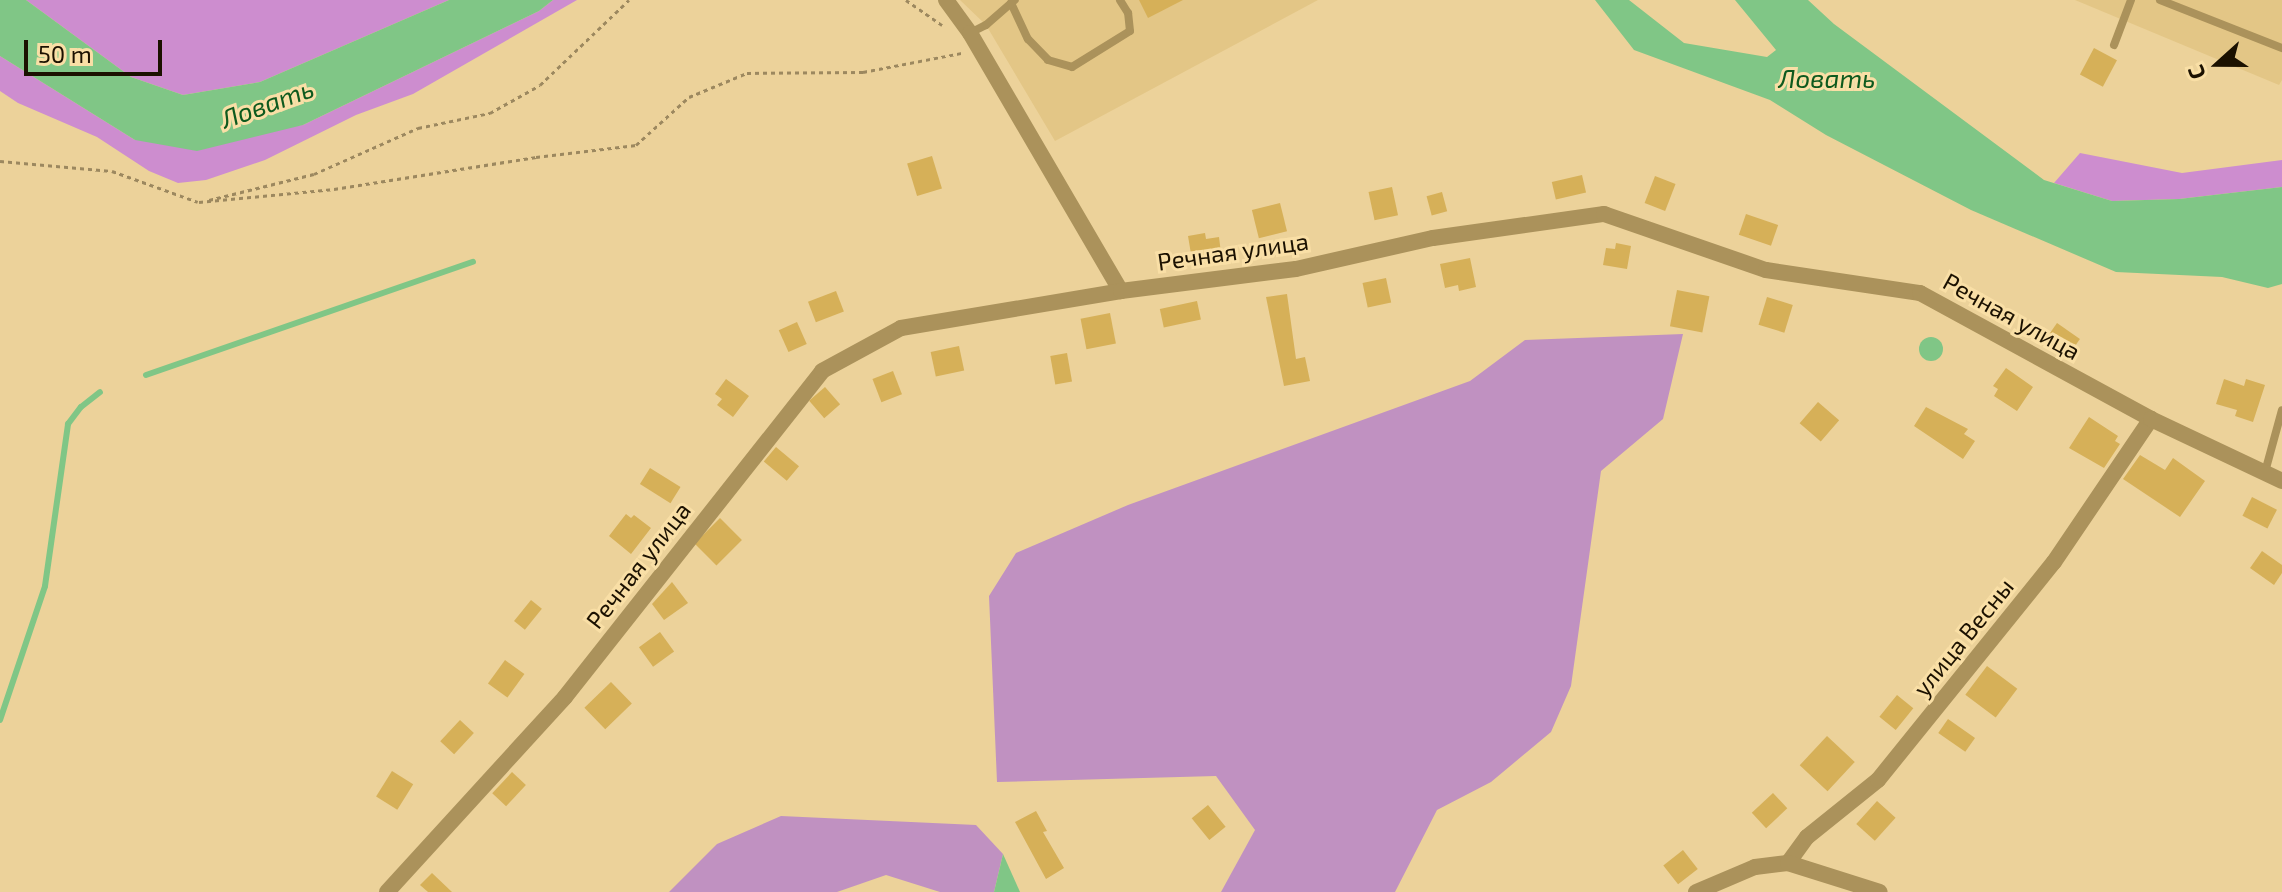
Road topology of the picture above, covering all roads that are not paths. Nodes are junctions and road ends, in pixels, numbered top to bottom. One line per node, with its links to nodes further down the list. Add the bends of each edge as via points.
1 (946, 0): 6 (street)
2 (1120, 0): 5 (lane, via 1130,31 1072,67 1048,60 1028,39)
3 (2131, 0): 7 (lane)
4 (2160, 0): 8 (lane)
5 (1013, 2): 6 (lane)
6 (970, 33): 9 (street)
7 (2114, 45)
8 (2282, 48)
9 (1121, 291): 11 (street, Речная улица, via 1296,269 1433,238 1604,214 1766,270 1920,293); 15 (street, Речная улица, via 901,328 822,371 565,697)
10 (2282, 410): 12 (lane)
11 (2151, 419): 12 (street, Речная улица); 14 (street, улица Весны, via 2054,562 1878,780 1807,837)
12 (2265, 473): 13 (street, Речная улица)
13 (2282, 481)
14 (1788, 863): 16 (street, via 1755,867); 17 (street)
15 (387, 892)
16 (1696, 892)
17 (1880, 892)

